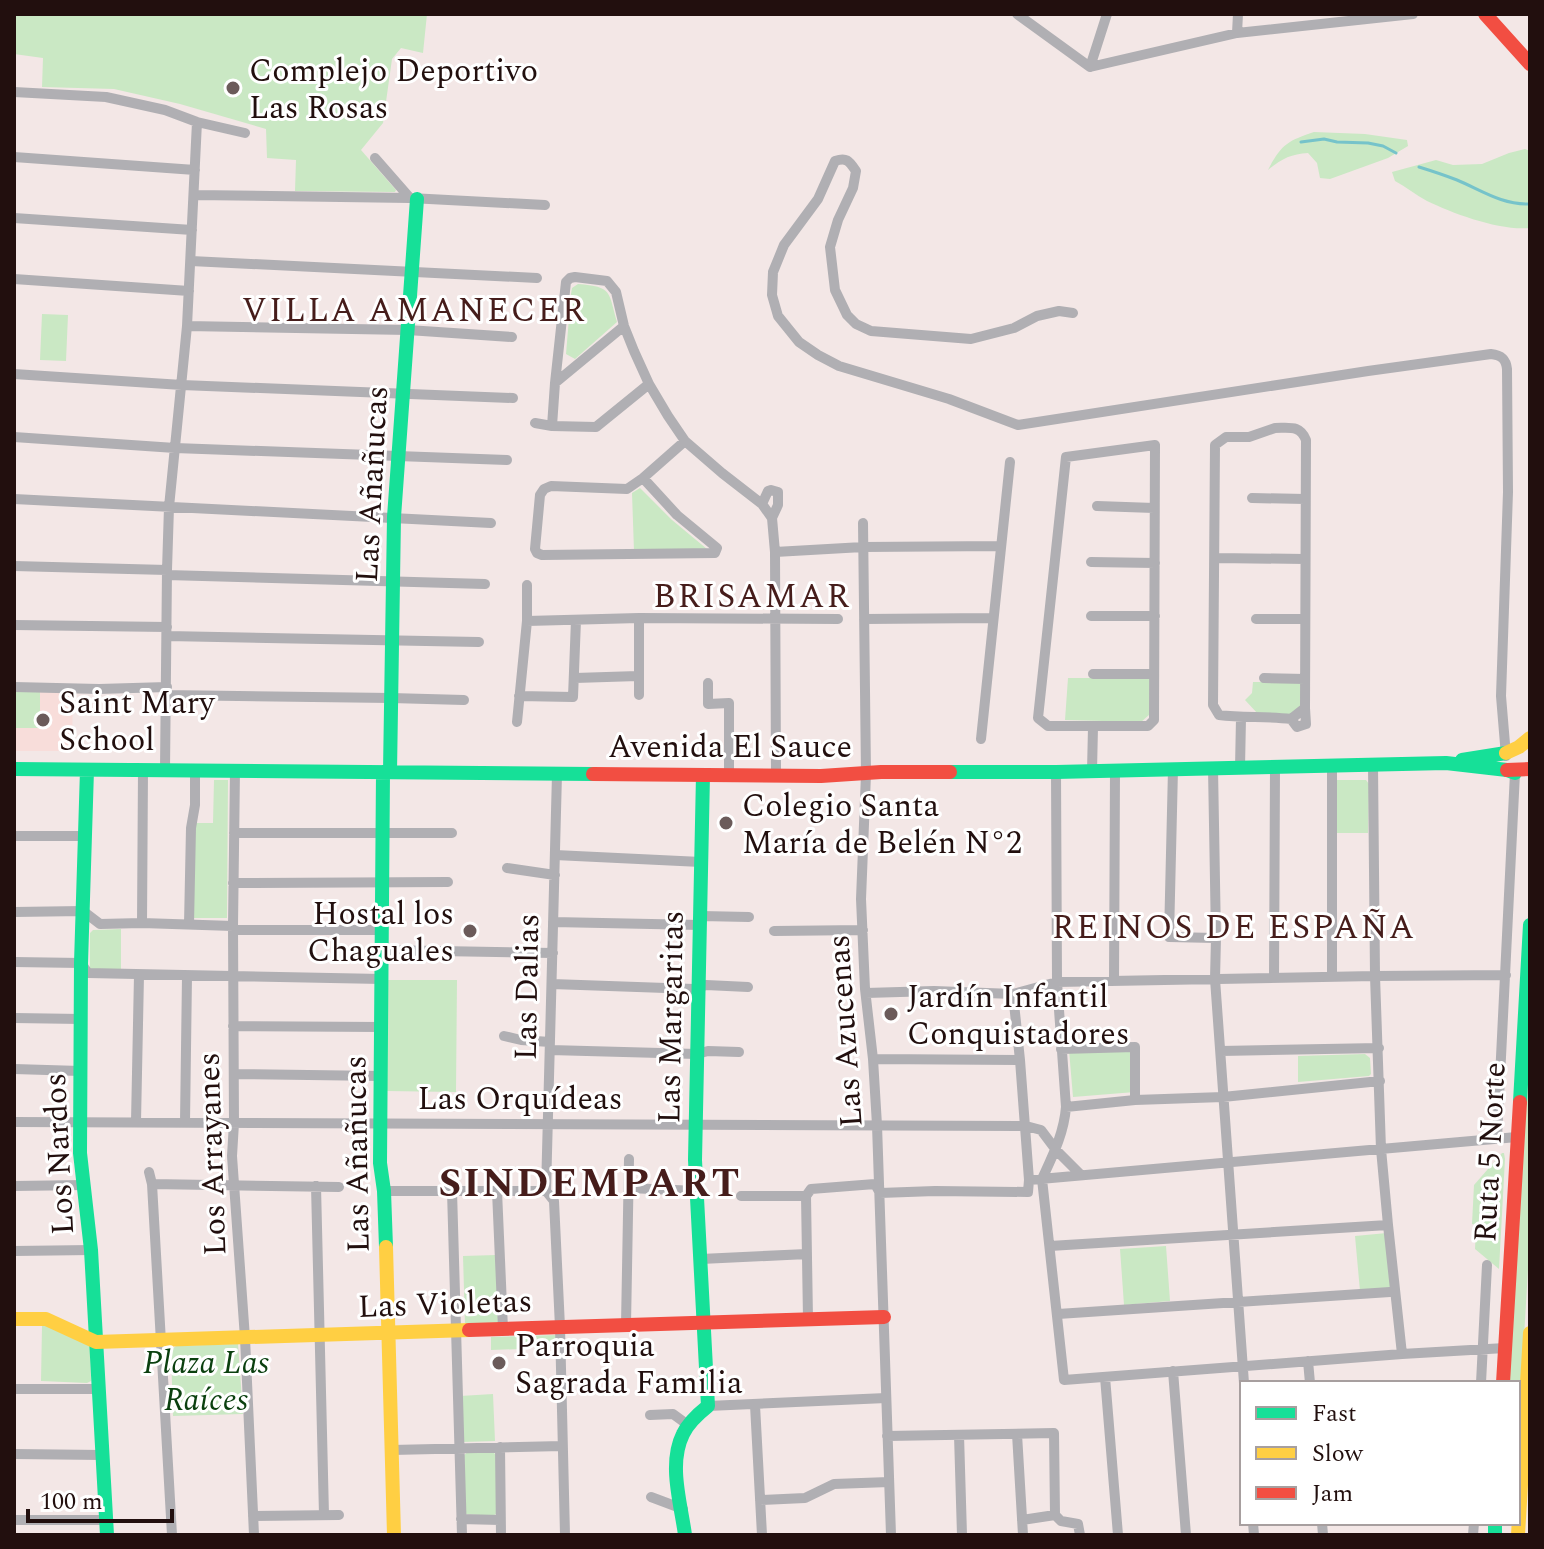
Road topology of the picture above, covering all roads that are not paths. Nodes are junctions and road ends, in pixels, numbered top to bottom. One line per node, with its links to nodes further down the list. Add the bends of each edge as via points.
1 (1017, 14): 8 (street)
2 (1107, 14): 8 (street)
3 (1238, 14): 6 (street)
4 (1413, 14): 6 (street)
5 (1485, 14): 7 (main road)
6 (1237, 33): 8 (street)
7 (1530, 64)
8 (1090, 67)
9 (14, 92): 10 (street, via 106,97)
10 (197, 122): 11 (street); 14 (street)
11 (245, 133)
12 (14, 157): 14 (street)
13 (375, 158): 16 (street)
14 (195, 170): 15 (street)
15 (194, 195): 16 (street); 19 (street)
16 (414, 199): 17 (street); 21 (main road, Las Añañucas)
17 (545, 205)
18 (14, 218): 19 (street)
19 (192, 230): 20 (street)
20 (191, 261): 21 (street); 24 (street)
21 (412, 271): 22 (street); 28 (main road, Las Añañucas)
22 (537, 278)
23 (14, 279): 24 (street)
24 (189, 291): 26 (street)
25 (1073, 313): 101 (street, via 1037,316 971,339 871,331 856,324 835,290 830,247 856,171 844,158 835,161 773,272 778,316 818,355 1018,425 1368,371 1491,354 1501,357 1507,369 1501,696)
26 (187, 326): 28 (street); 33 (street)
27 (624, 326): 31 (street); 31 (street, via 616,292 607,281 570,278); 32 (street)
28 (408, 330): 29 (street); 34 (main road, Las Añañucas)
29 (512, 337)
30 (14, 374): 33 (street)
31 (555, 383): 37 (street)
32 (649, 384): 37 (street, via 596,427); 39 (street)
33 (182, 385): 34 (street); 40 (street)
34 (403, 393): 35 (street); 41 (main road, Las Añañucas)
35 (513, 398)
36 (535, 423): 37 (street)
37 (552, 426)
38 (14, 437): 40 (street)
39 (685, 441): 44 (street); 48 (street)
40 (175, 448): 41 (street); 50 (street)
41 (399, 456): 42 (street); 52 (main road, Las Añañucas)
42 (507, 460)
43 (1010, 462): 56 (street)
44 (643, 478): 44 (street, via 624,490 544,489 537,553 715,553 717,548)
45 (1252, 498): 47 (street)
46 (14, 499): 50 (street)
47 (1305, 499): 59 (street, via 1306,440 1297,428 1226,437 1215,445); 60 (street)
48 (762, 504): 53 (street); 53 (street, via 768,491 778,492)
49 (1097, 506): 51 (street)
50 (169, 507): 52 (street); 64 (street)
51 (1154, 508): 62 (street); 98 (street, via 1155,445 1066,457 1038,718 1048,726)
52 (394, 517): 54 (street); 65 (main road, Las Añañucas)
53 (772, 518): 58 (street)
54 (491, 523)
55 (863, 523): 57 (street, Las Azucenas)
56 (1001, 546): 57 (street); 71 (street)
57 (863, 547): 58 (street); 73 (street, Las Azucenas)
58 (775, 552): 77 (street)
59 (1216, 558): 60 (street); 96 (street, via 1213,705 1219,715)
60 (1305, 559): 75 (street)
61 (1091, 562): 62 (street)
62 (1155, 563): 69 (street)
63 (14, 566): 64 (street)
64 (167, 572): 65 (street); 80 (street)
65 (393, 581): 66 (street); 81 (main road, Las Añañucas)
66 (485, 584)
67 (527, 585): 78 (street)
68 (1091, 616): 69 (street)
69 (1155, 616): 84 (street)
70 (639, 618): 76 (street); 77 (street); 85 (street)
71 (993, 618): 73 (street); 100 (street)
72 (838, 619): 77 (street)
73 (864, 619): 121 (street, Las Azucenas)
74 (1256, 619): 75 (street)
75 (1305, 619): 88 (street)
76 (576, 620): 78 (street); 86 (street)
77 (774, 620): 124 (street)
78 (527, 621): 93 (street)
79 (14, 625): 80 (street)
80 (167, 631): 81 (street); 91 (street)
81 (392, 639): 82 (street); 94 (main road, Las Añañucas)
82 (479, 642)
83 (1093, 674): 84 (street)
84 (1154, 674): 98 (street, via 1154,720 1148,726)
85 (638, 676): 86 (street); 92 (street)
86 (575, 678): 93 (street, via 573,697)
87 (1264, 678): 88 (street)
88 (1305, 679): 96 (street, via 1305,708 1291,719)
89 (708, 683): 123 (street, via 708,704 729,703)
90 (14, 687): 91 (street)
91 (166, 691): 94 (street); 112 (street)
92 (639, 695)
93 (519, 696): 97 (street)
94 (391, 698): 95 (street); 118 (main road, Las Añañucas)
95 (464, 700)
96 (1241, 718): 107 (street)
97 (517, 722)
98 (1093, 727): 115 (street)
99 (1530, 738): 101 (main road)
100 (981, 739)
101 (1506, 753): 102 (main road, Avenida El Sauce); 117 (street)
102 (1446, 763): 103 (main road, Avenida El Sauce); 117 (main road, Avenida El Sauce)
103 (1373, 765): 104 (main road, Avenida El Sauce); 159 (street)
104 (1332, 766): 105 (main road, Avenida El Sauce); 160 (street)
105 (1275, 767): 107 (main road, Avenida El Sauce); 161 (street)
106 (1213, 768): 107 (main road, Avenida El Sauce); 109 (main road, Avenida El Sauce); 150 (street)
107 (1240, 768)
108 (14, 769): 110 (main road, Avenida El Sauce)
109 (1173, 769): 116 (main road, Avenida El Sauce); 150 (street, via 1169,937)
110 (87, 770): 111 (main road, Avenida El Sauce); 130 (main road, Los Nardos)
111 (143, 770): 112 (main road, Avenida El Sauce); 143 (street)
112 (165, 770): 113 (main road, Avenida El Sauce)
113 (195, 770): 114 (main road, Avenida El Sauce); 144 (street)
114 (235, 770): 118 (main road, Avenida El Sauce); 126 (street, Los Arrayanes)
115 (1092, 771): 116 (main road, Avenida El Sauce); 119 (main road, Avenida El Sauce)
116 (1115, 771): 164 (street)
117 (1517, 771): 125 (main road); 156 (street)
118 (386, 772): 120 (main road, Avenida El Sauce); 127 (main road, Las Añañucas)
119 (1056, 772): 121 (main road, Avenida El Sauce); 165 (street)
120 (557, 774): 122 (main road, Avenida El Sauce); 131 (street, Las Dalias)
121 (866, 774): 124 (main road, Avenida El Sauce); 148 (street, Las Azucenas)
122 (703, 775): 123 (main road, Avenida El Sauce); 132 (main road, Las Margaritas)
123 (729, 775): 124 (main road, Avenida El Sauce)
124 (776, 775)
125 (1530, 786)
126 (234, 833): 127 (street); 137 (street, Los Arrayanes)
127 (383, 833): 128 (street); 135 (main road, Las Añañucas)
128 (452, 833)
129 (14, 836): 130 (street)
130 (86, 836): 138 (main road, Los Nardos)
131 (555, 855): 132 (street); 134 (street, Las Dalias)
132 (701, 862): 141 (main road, Las Margaritas)
133 (507, 868): 134 (street)
134 (555, 875): 142 (street, Las Dalias)
135 (382, 882): 136 (street); 137 (street); 147 (main road, Las Añañucas)
136 (448, 882)
137 (233, 883): 146 (street, Los Arrayanes)
138 (83, 911): 139 (street); 143 (street, via 100,924); 154 (main road, Los Nardos)
139 (14, 912)
140 (749, 917): 141 (street)
141 (700, 920): 142 (street); 167 (main road, Las Margaritas)
142 (553, 922): 152 (street, Las Dalias)
143 (142, 923): 144 (street)
144 (189, 924): 146 (street)
145 (1530, 925): 202 (main road, Ruta 5 Norte)
146 (233, 928): 147 (street); 158 (street, Los Arrayanes)
147 (382, 930): 151 (main road, Las Añañucas)
148 (863, 930): 149 (street); 169 (street, Las Azucenas)
149 (774, 931)
150 (1216, 938): 163 (street)
151 (382, 950): 152 (street); 162 (main road, Las Añañucas)
152 (553, 953): 166 (street, Las Dalias)
153 (14, 962): 154 (street)
154 (81, 963): 155 (street, via 88,973); 172 (main road, Los Nardos)
155 (139, 975): 157 (street); 194 (street)
156 (1506, 975): 159 (street); 203 (street)
157 (187, 976): 158 (street); 195 (street)
158 (233, 976): 162 (street); 173 (street, Los Arrayanes)
159 (1375, 976): 160 (street); 177 (street)
160 (1332, 977): 161 (street)
161 (1274, 978): 163 (street)
162 (382, 979): 174 (main road, Las Añañucas)
163 (1215, 979): 164 (street); 179 (street)
164 (1114, 981): 165 (street)
165 (1057, 982): 170 (street); 178 (street)
166 (552, 984): 167 (street); 176 (street, Las Dalias)
167 (698, 987): 168 (street); 181 (main road, Las Margaritas)
168 (748, 987)
169 (866, 993): 170 (street); 182 (street, Las Azucenas)
170 (1013, 994): 183 (street)
171 (14, 1018): 172 (street)
172 (81, 1019): 185 (main road, Los Nardos)
173 (233, 1026): 174 (street); 186 (street, Los Arrayanes)
174 (381, 1027): 187 (main road, Las Añañucas)
175 (504, 1036): 176 (street)
176 (550, 1046): 181 (street); 198 (street, Las Dalias)
177 (1379, 1048): 179 (street); 188 (street)
178 (1061, 1049): 190 (street, via 1135,1047); 191 (street)
179 (1221, 1051): 189 (street)
180 (739, 1052): 181 (street)
181 (697, 1054): 199 (main road, Las Margaritas)
182 (873, 1059): 183 (street); 200 (street, Las Azucenas)
183 (1020, 1060): 201 (street)
184 (14, 1069): 185 (street)
185 (80, 1071): 193 (main road, Los Nardos)
186 (234, 1074): 187 (street); 196 (street, Los Arrayanes)
187 (381, 1076): 197 (main road, Las Añañucas)
188 (1380, 1081): 189 (street); 204 (street)
189 (1223, 1097): 190 (street); 207 (street)
190 (1135, 1100): 191 (street)
191 (1066, 1107): 205 (street)
192 (14, 1122): 193 (street, Las Orquídeas)
193 (79, 1122): 194 (street, Las Orquídeas); 213 (main road, Los Nardos)
194 (136, 1122): 195 (street, Las Orquídeas)
195 (185, 1122): 196 (street, Las Orquídeas)
196 (234, 1123): 197 (street, Las Orquídeas); 214 (street, Los Arrayanes)
197 (381, 1123): 198 (street, Las Orquídeas); 219 (main road, Las Añañucas)
198 (548, 1124): 199 (street, Las Orquídeas); 222 (street, Las Dalias)
199 (696, 1124): 200 (street, Las Orquídeas); 223 (main road, Las Margaritas)
200 (877, 1125): 201 (street, Las Orquídeas); 224 (street, Las Azucenas)
201 (1026, 1126): 205 (street, via 1041,1130); 211 (street)
202 (1517, 1137): 203 (street); 252 (main road, Ruta 5 Norte)
203 (1497, 1138): 204 (street)
204 (1381, 1149): 207 (street); 227 (street)
205 (1056, 1150): 209 (street); 210 (street)
206 (629, 1159): 218 (street)
207 (1228, 1162): 209 (street); 228 (street)
208 (149, 1172): 212 (street)
209 (1081, 1175): 210 (street)
210 (1042, 1179): 211 (street); 229 (street)
211 (1029, 1180): 224 (street, via 1028,1192)
212 (152, 1184): 214 (street); 250 (street)
213 (85, 1185): 215 (street); 230 (main road, Los Nardos)
214 (235, 1185): 216 (street); 249 (street, Los Arrayanes)
215 (14, 1186)
216 (316, 1186): 217 (street); 248 (street)
217 (339, 1187)
218 (629, 1188): 223 (street); 242 (street)
219 (384, 1191): 220 (street); 246 (main road, Las Añañucas)
220 (452, 1191): 221 (street); 245 (street)
221 (497, 1191): 222 (street); 244 (street)
222 (546, 1191): 243 (street, Las Dalias, via 554,1201)
223 (697, 1191): 233 (main road, Las Margaritas)
224 (880, 1193): 226 (street, via 875,1184 811,1189); 238 (street, Las Azucenas)
225 (741, 1196): 226 (street)
226 (806, 1196): 232 (street)
227 (1388, 1225): 228 (street); 254 (street)
228 (1234, 1234): 229 (street); 236 (street)
229 (1050, 1246): 237 (street)
230 (91, 1250): 231 (street); 251 (main road, Los Nardos)
231 (14, 1251)
232 (807, 1254): 233 (street); 240 (street)
233 (701, 1259): 241 (main road, Las Margaritas)
234 (1487, 1265): 253 (street)
235 (1390, 1292): 236 (street)
236 (1238, 1301): 237 (street); 256 (street)
237 (1058, 1314): 258 (street, via 1064,1380)
238 (884, 1317): 240 (main road, Las Violetas); 265 (street, Las Azucenas)
239 (14, 1319): 251 (main road, Las Violetas, via 46,1319)
240 (808, 1319): 241 (main road, Las Violetas)
241 (705, 1322): 242 (main road, Las Violetas); 267 (main road, Las Margaritas)
242 (626, 1325): 243 (main road, Las Violetas)
243 (560, 1327): 244 (main road, Las Violetas); 273 (street, Las Dalias)
244 (503, 1329): 245 (main road, Las Violetas)
245 (456, 1331): 246 (main road, Las Violetas); 275 (street)
246 (387, 1333): 248 (main road, Las Violetas); 276 (main road, Las Añañucas)
247 (1530, 1333): 282 (main road)
248 (320, 1335): 249 (main road, Las Violetas); 284 (street)
249 (245, 1338): 250 (main road, Las Violetas); 287 (street, Los Arrayanes)
250 (161, 1340): 251 (main road, Las Violetas); 293 (street)
251 (96, 1342): 264 (main road, Los Nardos)
252 (1505, 1348): 253 (street); 262 (main road, Ruta 5 Norte)
253 (1483, 1349): 254 (street); 261 (street)
254 (1402, 1354): 255 (street)
255 (1308, 1361): 256 (street); 260 (street)
256 (1243, 1366): 257 (street); 259 (street)
257 (1173, 1371): 258 (street); 306 (street)
258 (1105, 1377): 305 (street)
259 (1244, 1381)
260 (1310, 1381)
261 (1481, 1381)
262 (1503, 1381)
263 (14, 1389): 264 (street)
264 (99, 1389): 278 (main road, Los Nardos)
265 (886, 1398): 266 (street); 272 (street, Las Azucenas)
266 (755, 1405): 267 (street); 281 (street)
267 (708, 1406): 269 (main road)
268 (650, 1415): 269 (street, via 673,1414)
269 (688, 1425): 283 (main road, via 676,1455)
270 (1017, 1434): 271 (street); 286 (street, via 1054,1433); 291 (street)
271 (959, 1435): 272 (street); 302 (street)
272 (887, 1436): 279 (street, Las Azucenas)
273 (562, 1446): 274 (street); 298 (street, Las Dalias)
274 (500, 1447): 275 (street); 290 (street)
275 (459, 1448): 276 (street); 288 (street)
276 (392, 1450): 295 (main road, Las Añañucas)
277 (14, 1454): 278 (street)
278 (102, 1455): 292 (main road, Los Nardos)
279 (889, 1482): 281 (street, via 834,1484 805,1498); 301 (street, Las Azucenas)
280 (651, 1497): 283 (street)
281 (760, 1500): 300 (street)
282 (1520, 1501)
283 (683, 1509): 299 (main road)
284 (324, 1515): 285 (street); 287 (street)
285 (339, 1515)
286 (1055, 1515): 291 (street); 304 (street, via 1078,1524)
287 (253, 1516): 294 (street, Los Arrayanes)
288 (461, 1519): 290 (street); 296 (street)
289 (14, 1520): 292 (street)
290 (500, 1520): 297 (street)
291 (1022, 1520): 303 (street)
292 (106, 1528)
293 (172, 1535)
294 (254, 1535)
295 (394, 1535)
296 (462, 1535)
297 (501, 1535)
298 (565, 1535)
299 (685, 1535)
300 (762, 1535)
301 (891, 1535)
302 (962, 1535)
303 (1023, 1535)
304 (1080, 1535)
305 (1118, 1535)
306 (1186, 1535)

